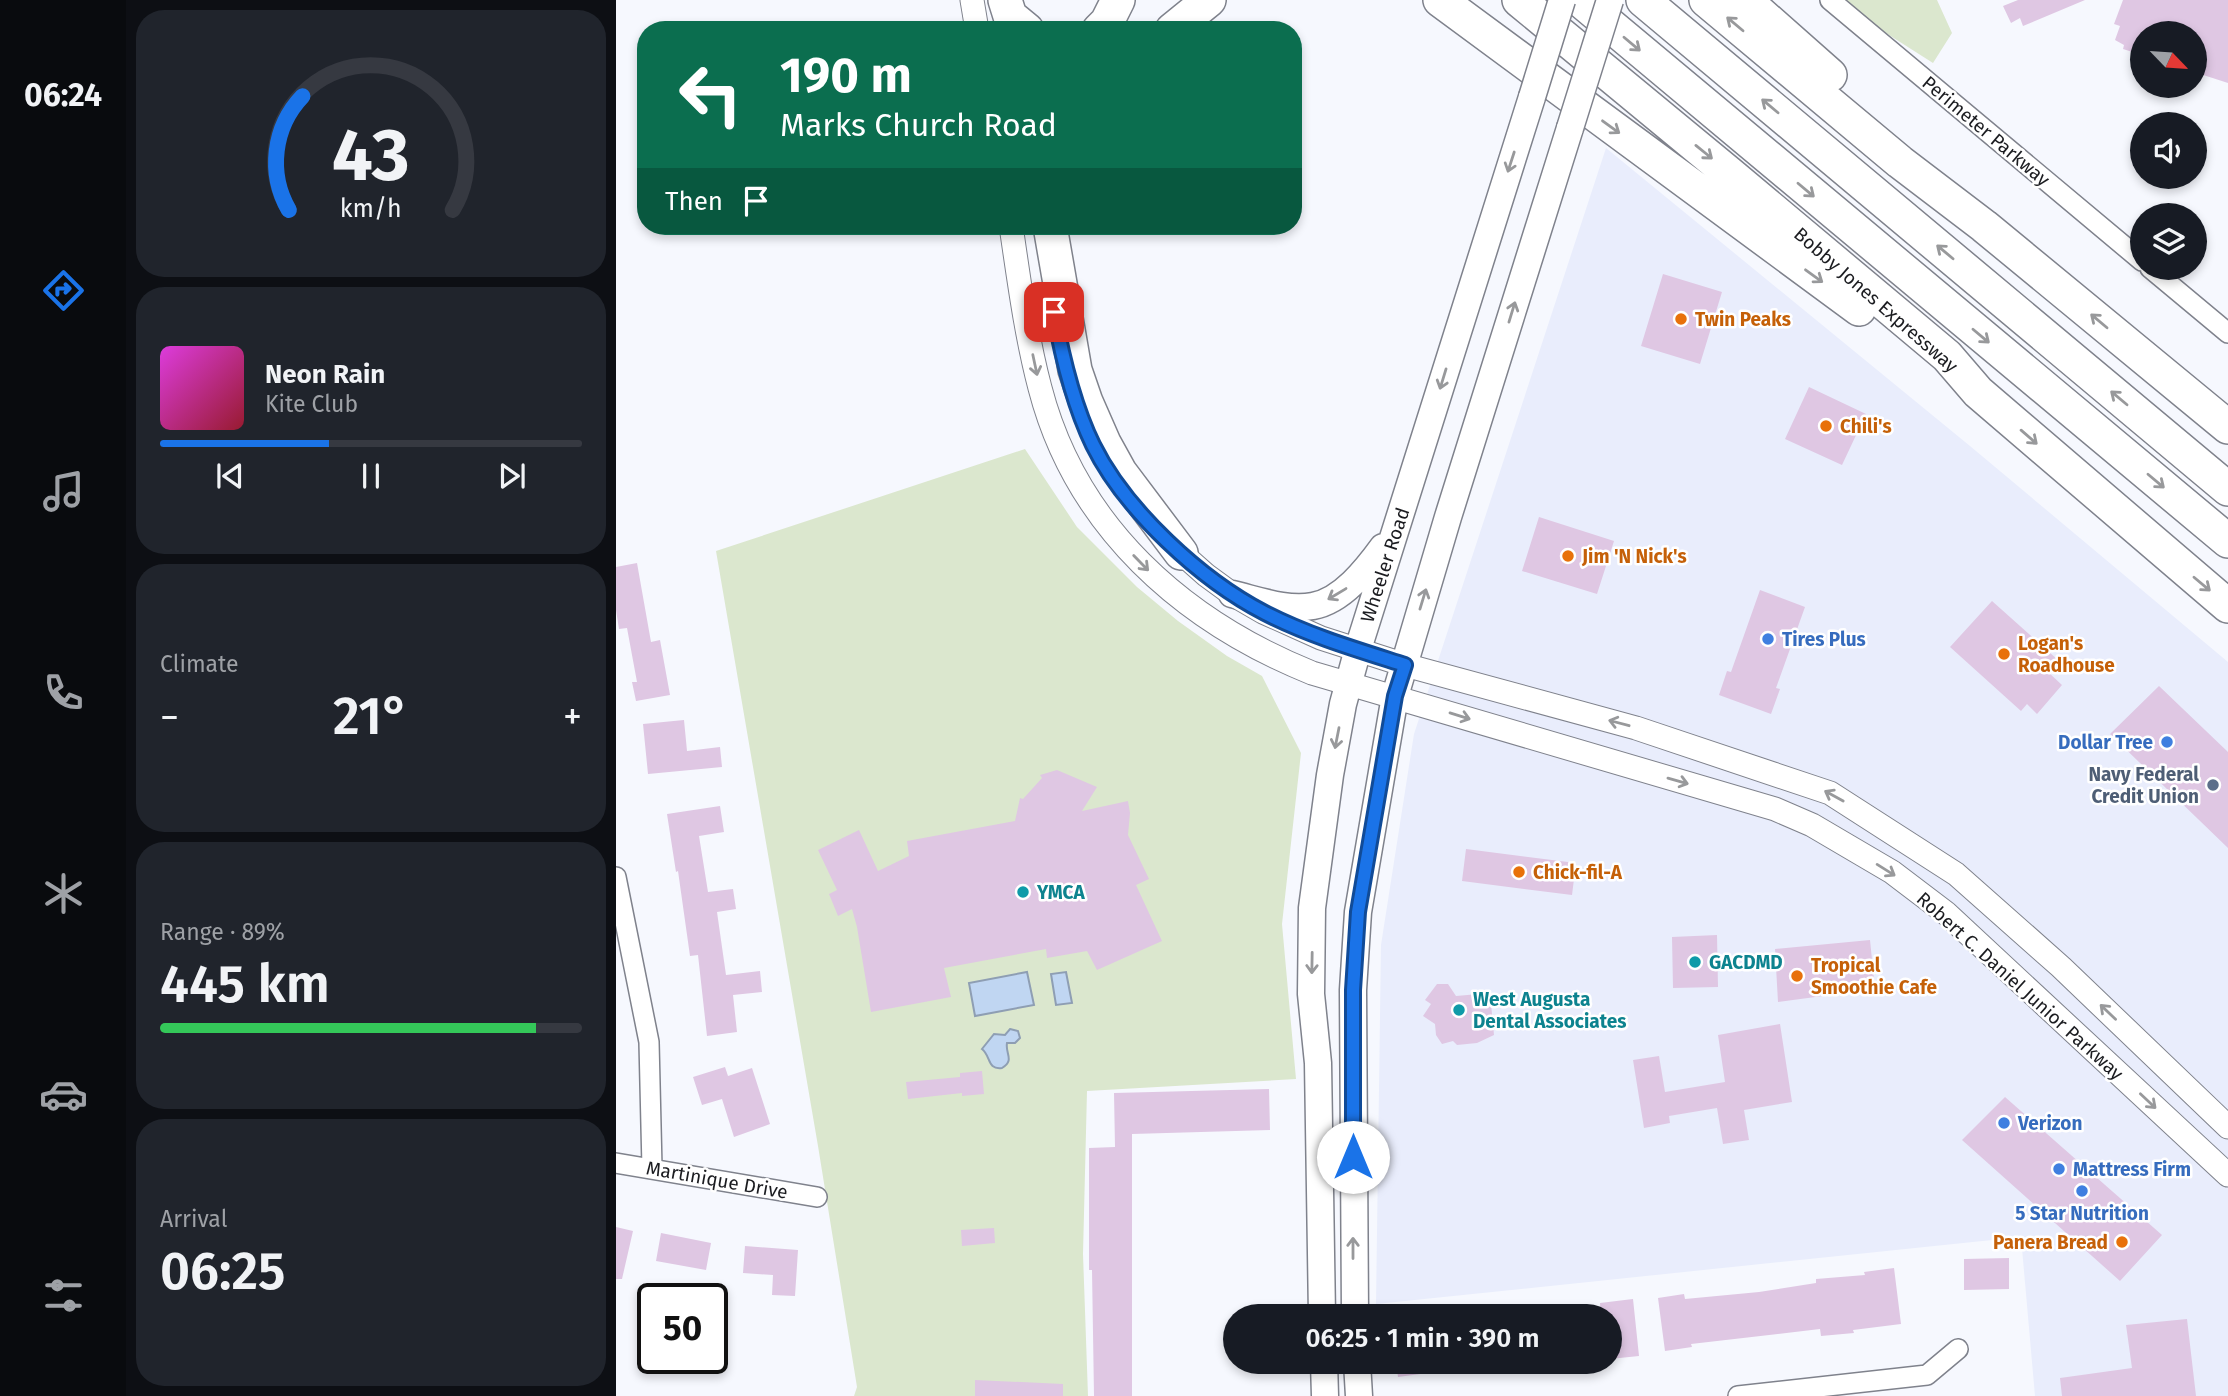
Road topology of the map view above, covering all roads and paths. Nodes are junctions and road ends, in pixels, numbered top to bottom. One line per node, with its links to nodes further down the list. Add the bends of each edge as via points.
1 (972, 0): 15 (street)
2 (1004, 0): 16 (street); 17 (highway)
3 (1118, 0): 18 (highway)
4 (1134, 0): 19 (highway)
5 (1209, 0): 20 (highway)
6 (1440, 0): 28 (highway, one-way to 28, via 1867,314 1935,371)
7 (1519, 0): 28 (highway, Bobby Jones Expressway, one-way to 28, via 1936,348)
8 (1562, 0): 31 (main road, Wheeler Road, one-way to 31, bridge)
9 (1580, 0): 32 (highway, Bobby Jones Expressway, one-way to 32)
10 (1610, 0): 37 (main road, one-way to 10, bridge)
11 (1643, 0): 30 (highway, one-way to 11)
12 (1706, 0): 21 (highway, one-way to 12)
13 (1745, 0): 21 (highway, via 1913,148)
14 (1830, 0): 25 (street, Perimeter Parkway)
15 (976, 21)
16 (1007, 21)
17 (1016, 21)
18 (1108, 21)
19 (1124, 21)
20 (1183, 21)
21 (1984, 226): 29 (highway, one-way to 21)
22 (1012, 235): 38 (street, Robert C. Daniel Junior Parkway, one-way to 38, via 1040,390 1063,452 1090,500 1138,561 1188,606 1273,657)
23 (1042, 235): 33 (street, Robert C. Daniel Junior Parkway, via 1066,368 1093,444 1133,507)
24 (1052, 235): 33 (highway, via 1075,370 1086,402 1120,472)
25 (2130, 251)
26 (2164, 280): 27 (street)
27 (2228, 333)
28 (1978, 392): 35 (highway, Bobby Jones Expressway, one-way to 35)
29 (2228, 427)
30 (2228, 489)
31 (1398, 525): 34 (main road, one-way to 34, via 1366,570 1342,592 1314,606 1283,606); 36 (main road, Wheeler Road)
32 (2228, 541)
33 (1181, 553): 34 (street, Robert C. Daniel Junior Parkway)
34 (1232, 594): 36 (street, Robert C. Daniel Junior Parkway, via 1291,626)
35 (2228, 606)
36 (1358, 649): 37 (street, Robert C. Daniel Junior Parkway); 38 (main road, Wheeler Road)
37 (1405, 665): 39 (main road); 41 (street, Robert C. Daniel Junior Parkway, one-way to 37, via 1956,874 1830,793 1636,728)
38 (1350, 684): 39 (street, Robert C. Daniel Junior Parkway); 46 (main road, Wheeler Road, one-way to 46, via 1330,775 1312,908)
39 (1395, 696): 44 (street, Robert C. Daniel Junior Parkway, one-way to 44, via 1774,809 1812,825 1892,873 1945,913); 47 (main road, one-way to 39, via 1353,990 1357,917)
40 (616, 877): 43 (street, via 649,1042)
41 (2228, 1127)
42 (616, 1163): 43 (street, Martinique Drive)
43 (652, 1168): 45 (street, Martinique Drive)
44 (2228, 1175)
45 (817, 1197)
46 (1322, 1304)
47 (1354, 1304)
48 (1958, 1349): 53 (street, via 1927,1375)
49 (1324, 1374): 51 (main road)
50 (1358, 1374): 52 (main road)
51 (1325, 1396)
52 (1359, 1396)
53 (1738, 1396)

